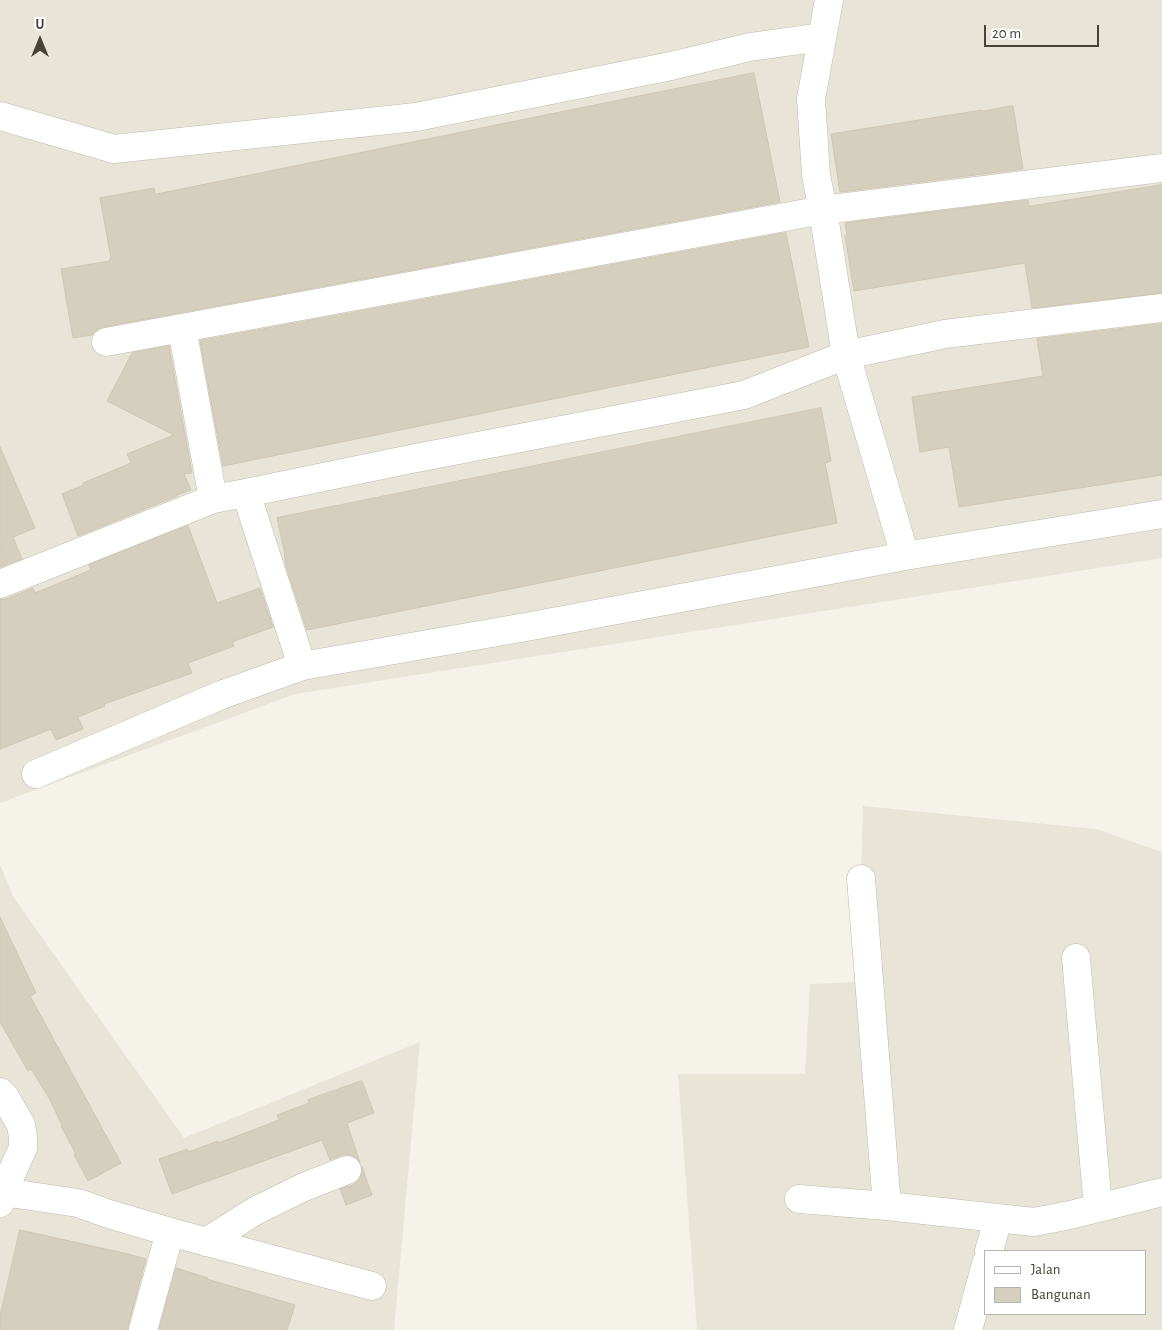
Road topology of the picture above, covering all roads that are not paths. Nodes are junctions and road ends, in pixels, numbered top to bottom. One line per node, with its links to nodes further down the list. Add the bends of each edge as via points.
1 (829, 0): 2 (street)
2 (822, 37): 3 (street, via 750,48 416,116 114,149); 5 (street, via 811,99 816,175)
3 (0, 116)
4 (1162, 168): 5 (street)
5 (824, 210): 7 (street); 9 (street)
6 (1162, 308): 9 (street, via 945,334)
7 (182, 328): 8 (street); 11 (street)
8 (106, 342)
9 (846, 355): 10 (street, via 744,395); 13 (street)
10 (246, 494): 11 (street); 15 (street)
11 (213, 498): 14 (street)
12 (1162, 514): 13 (street)
13 (905, 556): 15 (street)
14 (0, 584)
15 (302, 666): 16 (street, via 221,695)
16 (36, 774)
17 (861, 879): 24 (street)
18 (1076, 958): 25 (street)
19 (0, 1092): 22 (street, via 21,1125 23,1137 23,1148)
20 (347, 1170): 28 (street, via 255,1211)
21 (1162, 1192): 25 (street)
22 (1, 1198): 27 (street, via 78,1203)
23 (799, 1199): 24 (street)
24 (887, 1206): 26 (street)
25 (1098, 1208): 26 (street, via 1034,1222)
26 (998, 1219): 29 (street)
27 (170, 1232): 28 (street); 32 (street)
28 (206, 1242): 31 (street)
29 (989, 1250)
30 (984, 1271): 33 (street)
31 (372, 1286)
32 (143, 1330)
33 (968, 1330)

